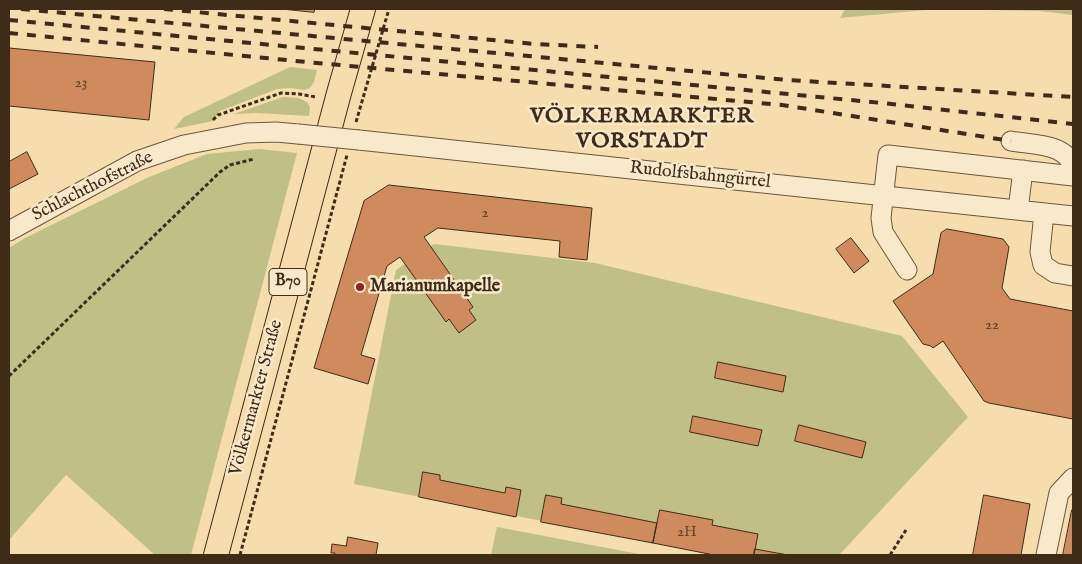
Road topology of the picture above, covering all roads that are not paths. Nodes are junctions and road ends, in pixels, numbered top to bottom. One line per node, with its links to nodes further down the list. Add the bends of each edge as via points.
1 (363, 9): 15 (main road, Völkermarkter Straße / B70)
2 (298, 134): 7 (street, Rudolfsbahngürtel, bridge, via 357,133); 11 (street, Schlachthofstraße, via 246,133 184,145 137,161)
3 (1011, 141): 4 (street, via 1055,148 1072,162)
4 (1073, 169)
5 (1023, 170): 6 (street); 7 (street, via 888,154); 8 (street)
6 (1073, 176)
7 (883, 196): 8 (street, Rudolfsbahngürtel); 12 (street, via 883,232)
8 (1018, 210): 9 (street, Rudolfsbahngürtel)
9 (1044, 213): 10 (street, Rudolfsbahngürtel); 13 (street, via 1040,252 1043,265 1055,273)
10 (1073, 216)
11 (9, 231)
12 (907, 270)
13 (1073, 276)
14 (1073, 478): 16 (street, via 1060,493)
15 (216, 555)
16 (1046, 555)

